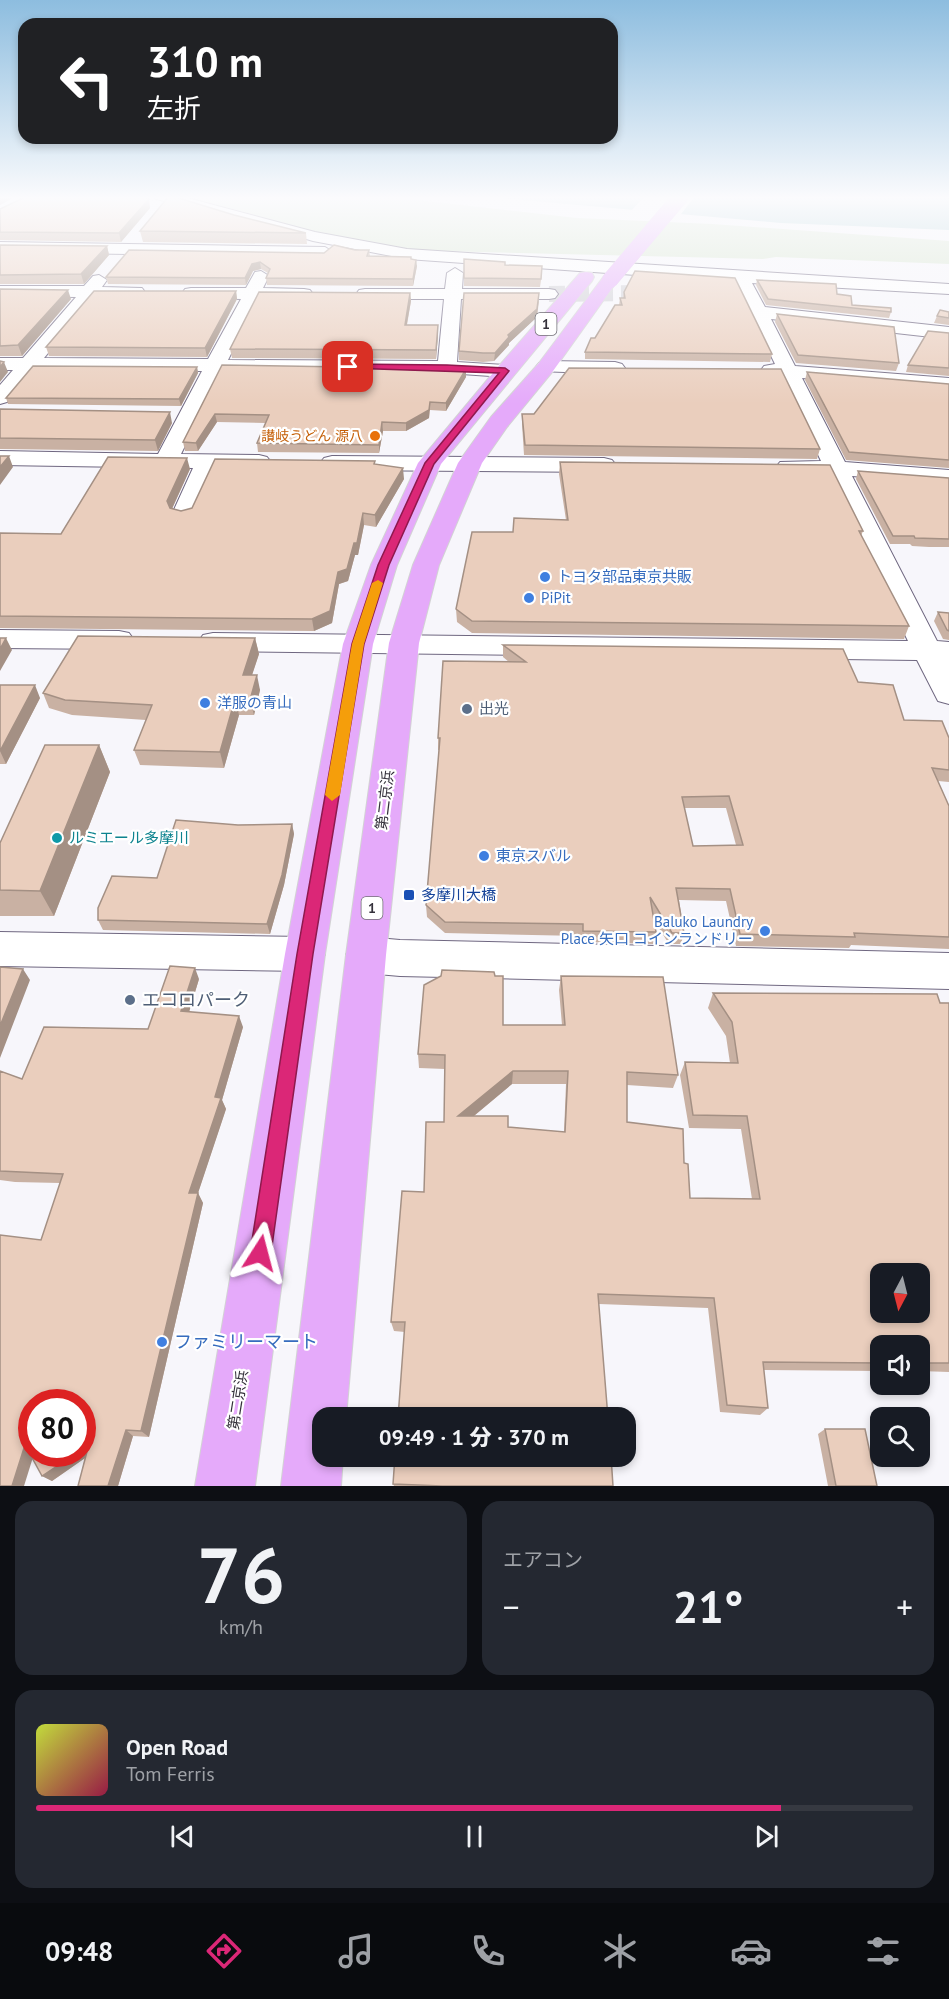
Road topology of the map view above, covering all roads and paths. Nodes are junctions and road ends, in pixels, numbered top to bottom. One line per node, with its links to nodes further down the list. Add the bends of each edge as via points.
1 (111, 265): 12 (street)
2 (266, 265): 16 (street)
3 (451, 265): 10 (street)
4 (567, 265): 8 (street)
5 (595, 265): 30 (highway, 第二京浜 / 1)
6 (622, 265): 26 (highway, 第二京浜 / 1, bridge)
7 (361, 283): 10 (street)
8 (745, 284): 9 (street); 15 (street); 20 (street)
9 (949, 289)
10 (453, 290): 18 (street); 19 (street); 25 (street)
11 (0, 291): 12 (street)
12 (89, 292): 13 (street); 22 (street, via 61,319)
13 (147, 292)
14 (170, 292): 16 (street)
15 (713, 292)
16 (251, 293): 17 (street); 24 (street)
17 (323, 294)
18 (347, 294)
19 (549, 294)
20 (759, 312): 21 (street); 29 (street)
21 (949, 333)
22 (28, 363): 23 (street); 24 (street); 32 (street)
23 (0, 364)
24 (216, 365): 25 (street); 34 (street)
25 (447, 367): 30 (street)
26 (546, 368): 27 (street); 41 (highway, 第二京浜 / 1)
27 (632, 368)
28 (752, 369): 29 (street)
29 (788, 370): 31 (street); 44 (street)
30 (505, 371): 40 (highway, 第二京浜 / 1)
31 (949, 384)
32 (4, 407)
33 (166, 414): 34 (street)
34 (189, 415): 36 (street)
35 (0, 459): 36 (street)
36 (166, 461): 37 (street)
37 (207, 462): 38 (street); 46 (street)
38 (278, 462)
39 (313, 462): 40 (street)
40 (430, 463): 41 (street); 51 (highway, 第二京浜 / 1, via 384,565)
41 (470, 463): 42 (street); 50 (highway, 第二京浜 / 1, via 426,565)
42 (624, 465)
43 (767, 467): 44 (street)
44 (838, 468): 45 (street); 52 (street)
45 (949, 477)
46 (184, 514)
47 (0, 639): 48 (street)
48 (143, 641)
49 (191, 641): 51 (street)
50 (404, 643): 51 (street); 52 (street); 56 (highway, 第二京浜 / 1)
51 (358, 644): 55 (highway, 第二京浜 / 1)
52 (938, 650): 53 (street)
53 (949, 694)
54 (0, 949): 55 (street)
55 (305, 954): 58 (highway, 第二京浜 / 1)
56 (366, 955): 57 (street); 59 (highway, 第二京浜 / 1)
57 (949, 971)
58 (225, 1486)
59 (311, 1486)

